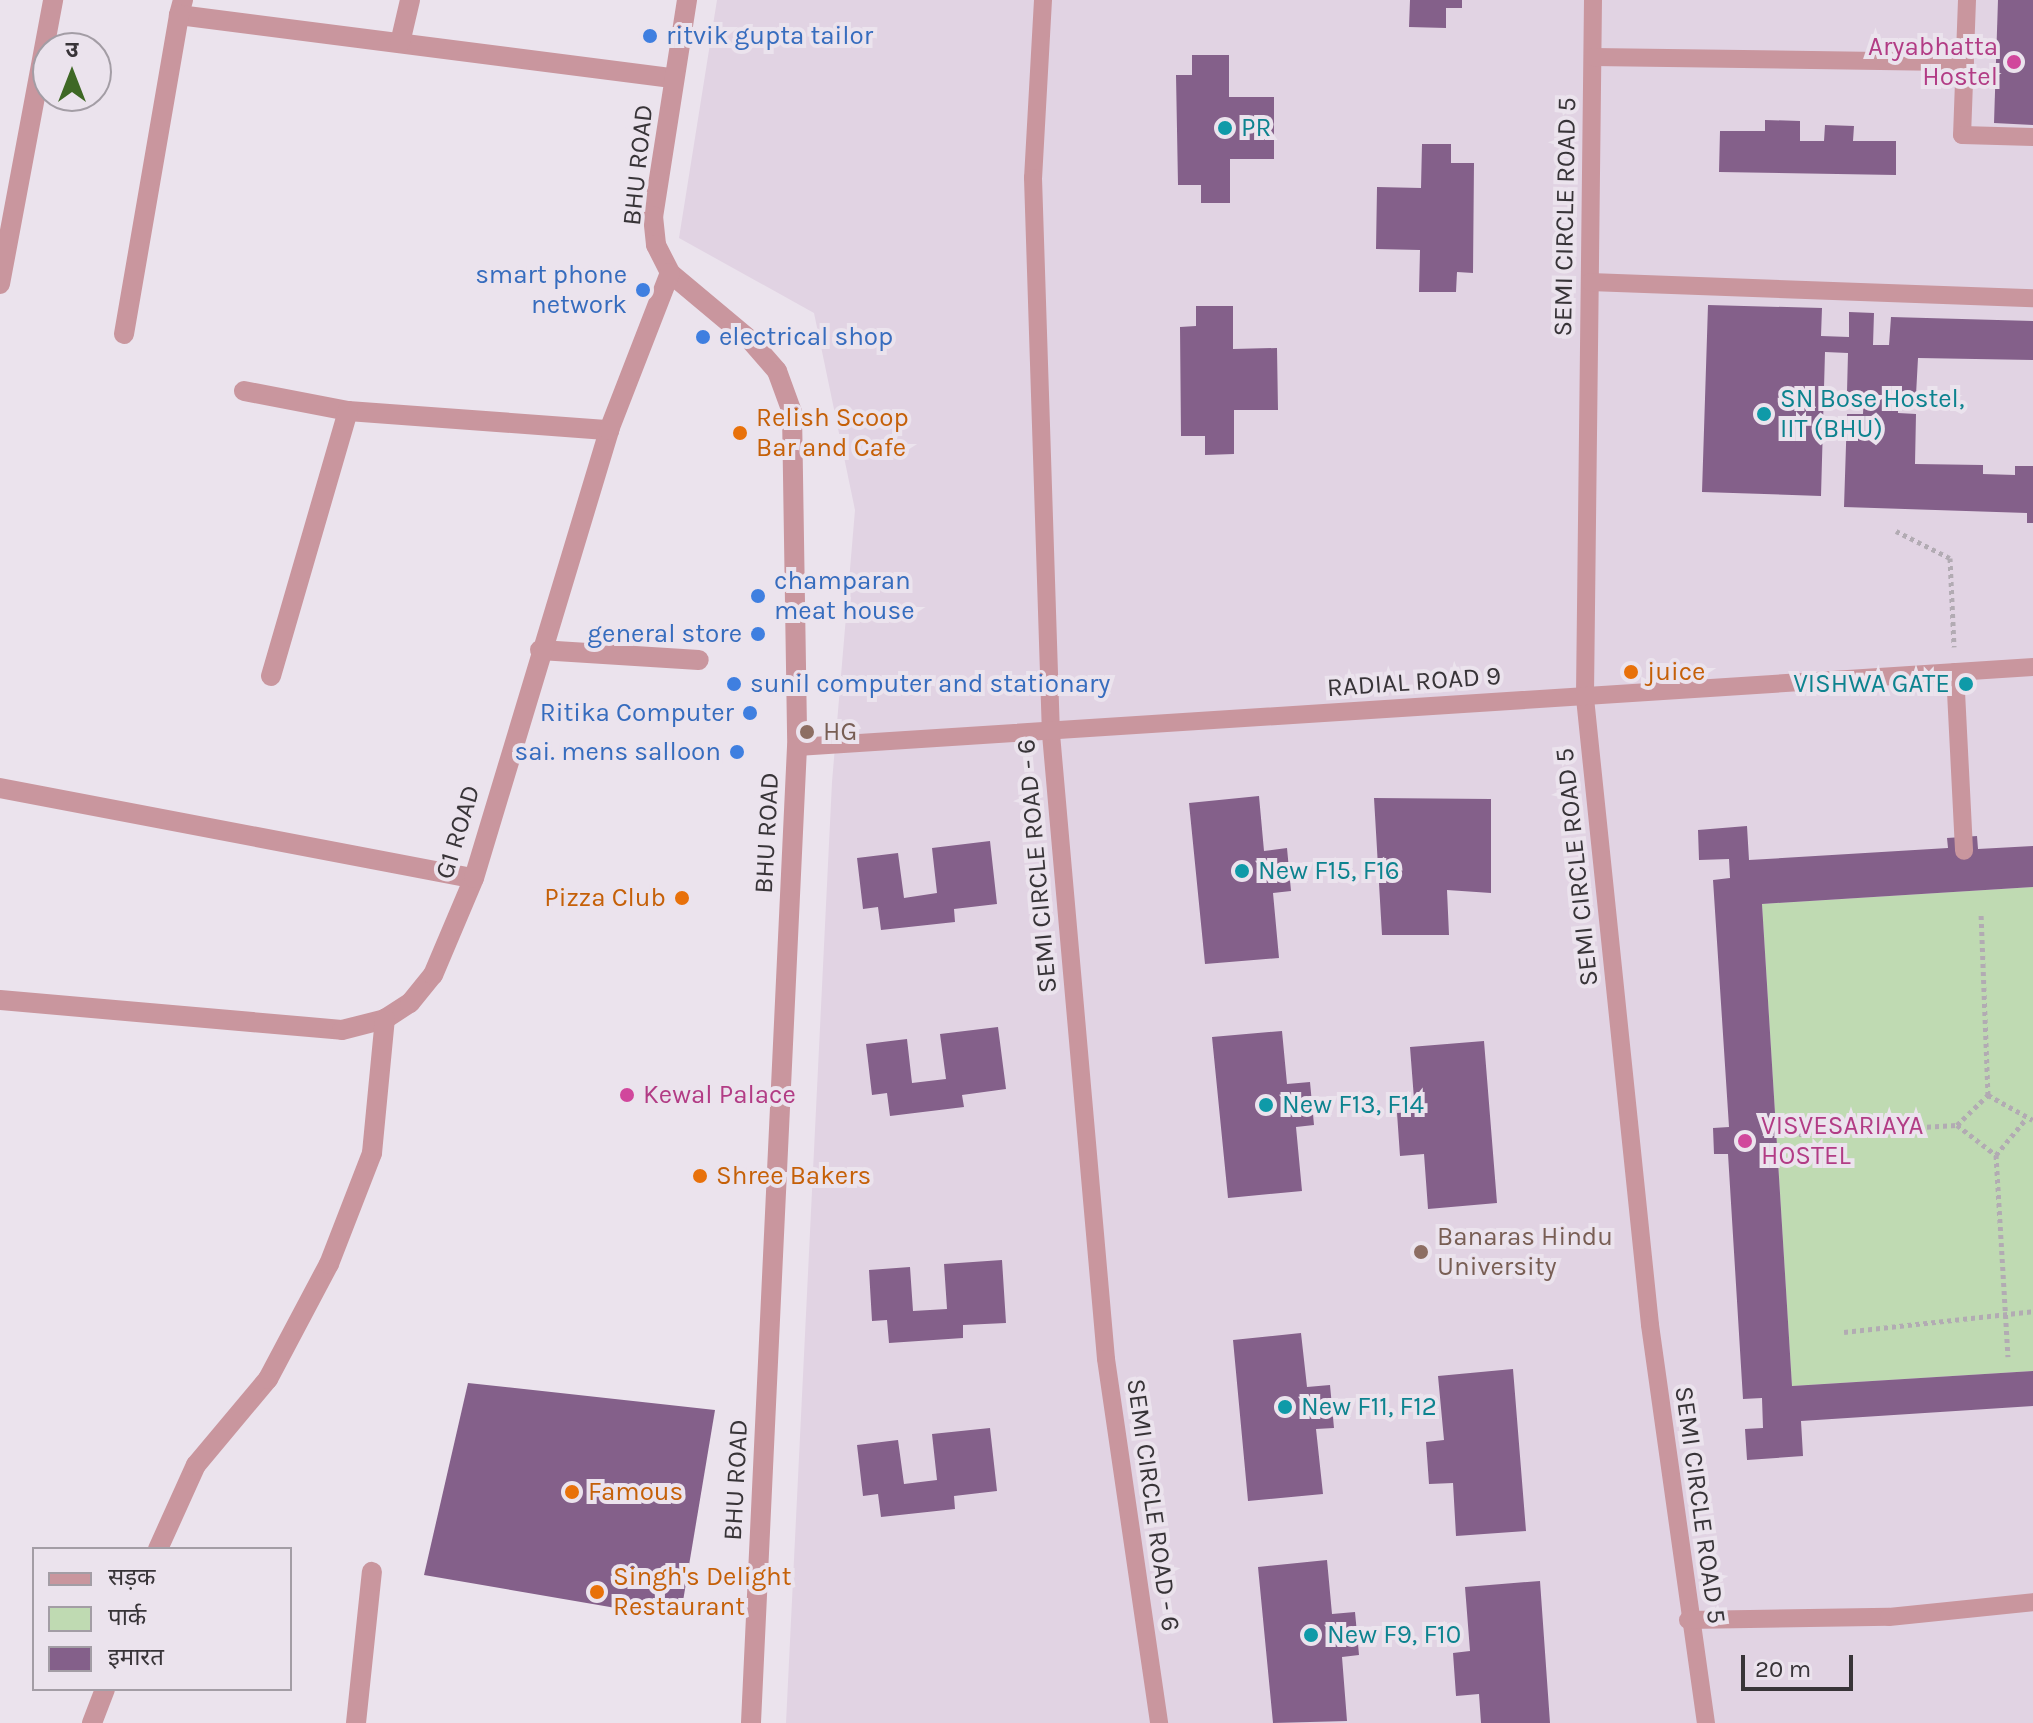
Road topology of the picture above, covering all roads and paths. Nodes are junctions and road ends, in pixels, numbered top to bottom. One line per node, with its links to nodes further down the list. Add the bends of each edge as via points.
1 (53, 0): 15 (street)
2 (410, 0): 8 (street)
3 (687, 0): 11 (street, BHU ROAD)
4 (1043, 0): 28 (lane, SEMI CIRCLE ROAD - 6, via 1033,178)
5 (1593, 0): 9 (lane, SEMI CIRCLE ROAD 5)
6 (1967, 0): 10 (lane)
7 (181, 7): 8 (street); 17 (street)
8 (400, 43): 11 (street)
9 (1593, 57): 10 (lane); 14 (lane, SEMI CIRCLE ROAD 5)
10 (1965, 62): 12 (lane, via 1962,135)
11 (674, 78): 13 (street, BHU ROAD, via 653,216 656,245)
12 (2033, 137)
13 (670, 273): 20 (street, G1 ROAD); 29 (street, BHU ROAD, via 768,361 792,412)
14 (1590, 282): 16 (lane); 27 (lane, SEMI CIRCLE ROAD 5)
15 (0, 284)
16 (2033, 298)
17 (124, 334)
18 (244, 391): 19 (street)
19 (348, 411): 20 (street); 26 (street)
20 (609, 430): 22 (street, G1 ROAD)
21 (1896, 531): 25 (path, via 1950,558)
22 (540, 650): 23 (street); 32 (street, G1 ROAD)
23 (699, 660)
24 (2033, 667): 25 (lane, RADIAL ROAD 9)
25 (1955, 672): 27 (lane, RADIAL ROAD 9); 31 (lane)
26 (271, 676)
27 (1585, 698): 28 (lane, RADIAL ROAD 9); 49 (lane, SEMI CIRCLE ROAD 5, via 1650,1325)
28 (1051, 734): 29 (lane, RADIAL ROAD 9); 54 (lane, SEMI CIRCLE ROAD - 6, via 1106,1359)
29 (797, 747): 53 (street, BHU ROAD)
30 (0, 788): 32 (street)
31 (1964, 851)
32 (474, 878): 35 (street, G1 ROAD, via 433,975 410,1003)
33 (1981, 912): 36 (path)
34 (0, 1000): 35 (street, G1 ROAD, via 342,1030)
35 (385, 1019): 46 (street, via 372,1153 329,1264 268,1379 196,1465)
36 (1988, 1095): 37 (path); 39 (path)
37 (2025, 1120): 38 (path); 41 (path)
38 (2033, 1120)
39 (1957, 1125): 40 (path); 41 (path)
40 (1799, 1134)
41 (1996, 1155): 42 (path)
42 (2004, 1311): 43 (path); 44 (path); 45 (path)
43 (2033, 1311)
44 (1844, 1332)
45 (2008, 1357)
46 (159, 1547)
47 (372, 1572): 52 (street)
48 (2033, 1602): 49 (lane, via 1889,1617)
49 (1688, 1620): 55 (lane, SEMI CIRCLE ROAD 5)
50 (104, 1691): 51 (street)
51 (92, 1723)
52 (356, 1723)
53 (751, 1723)
54 (1159, 1723)
55 (1706, 1723)

